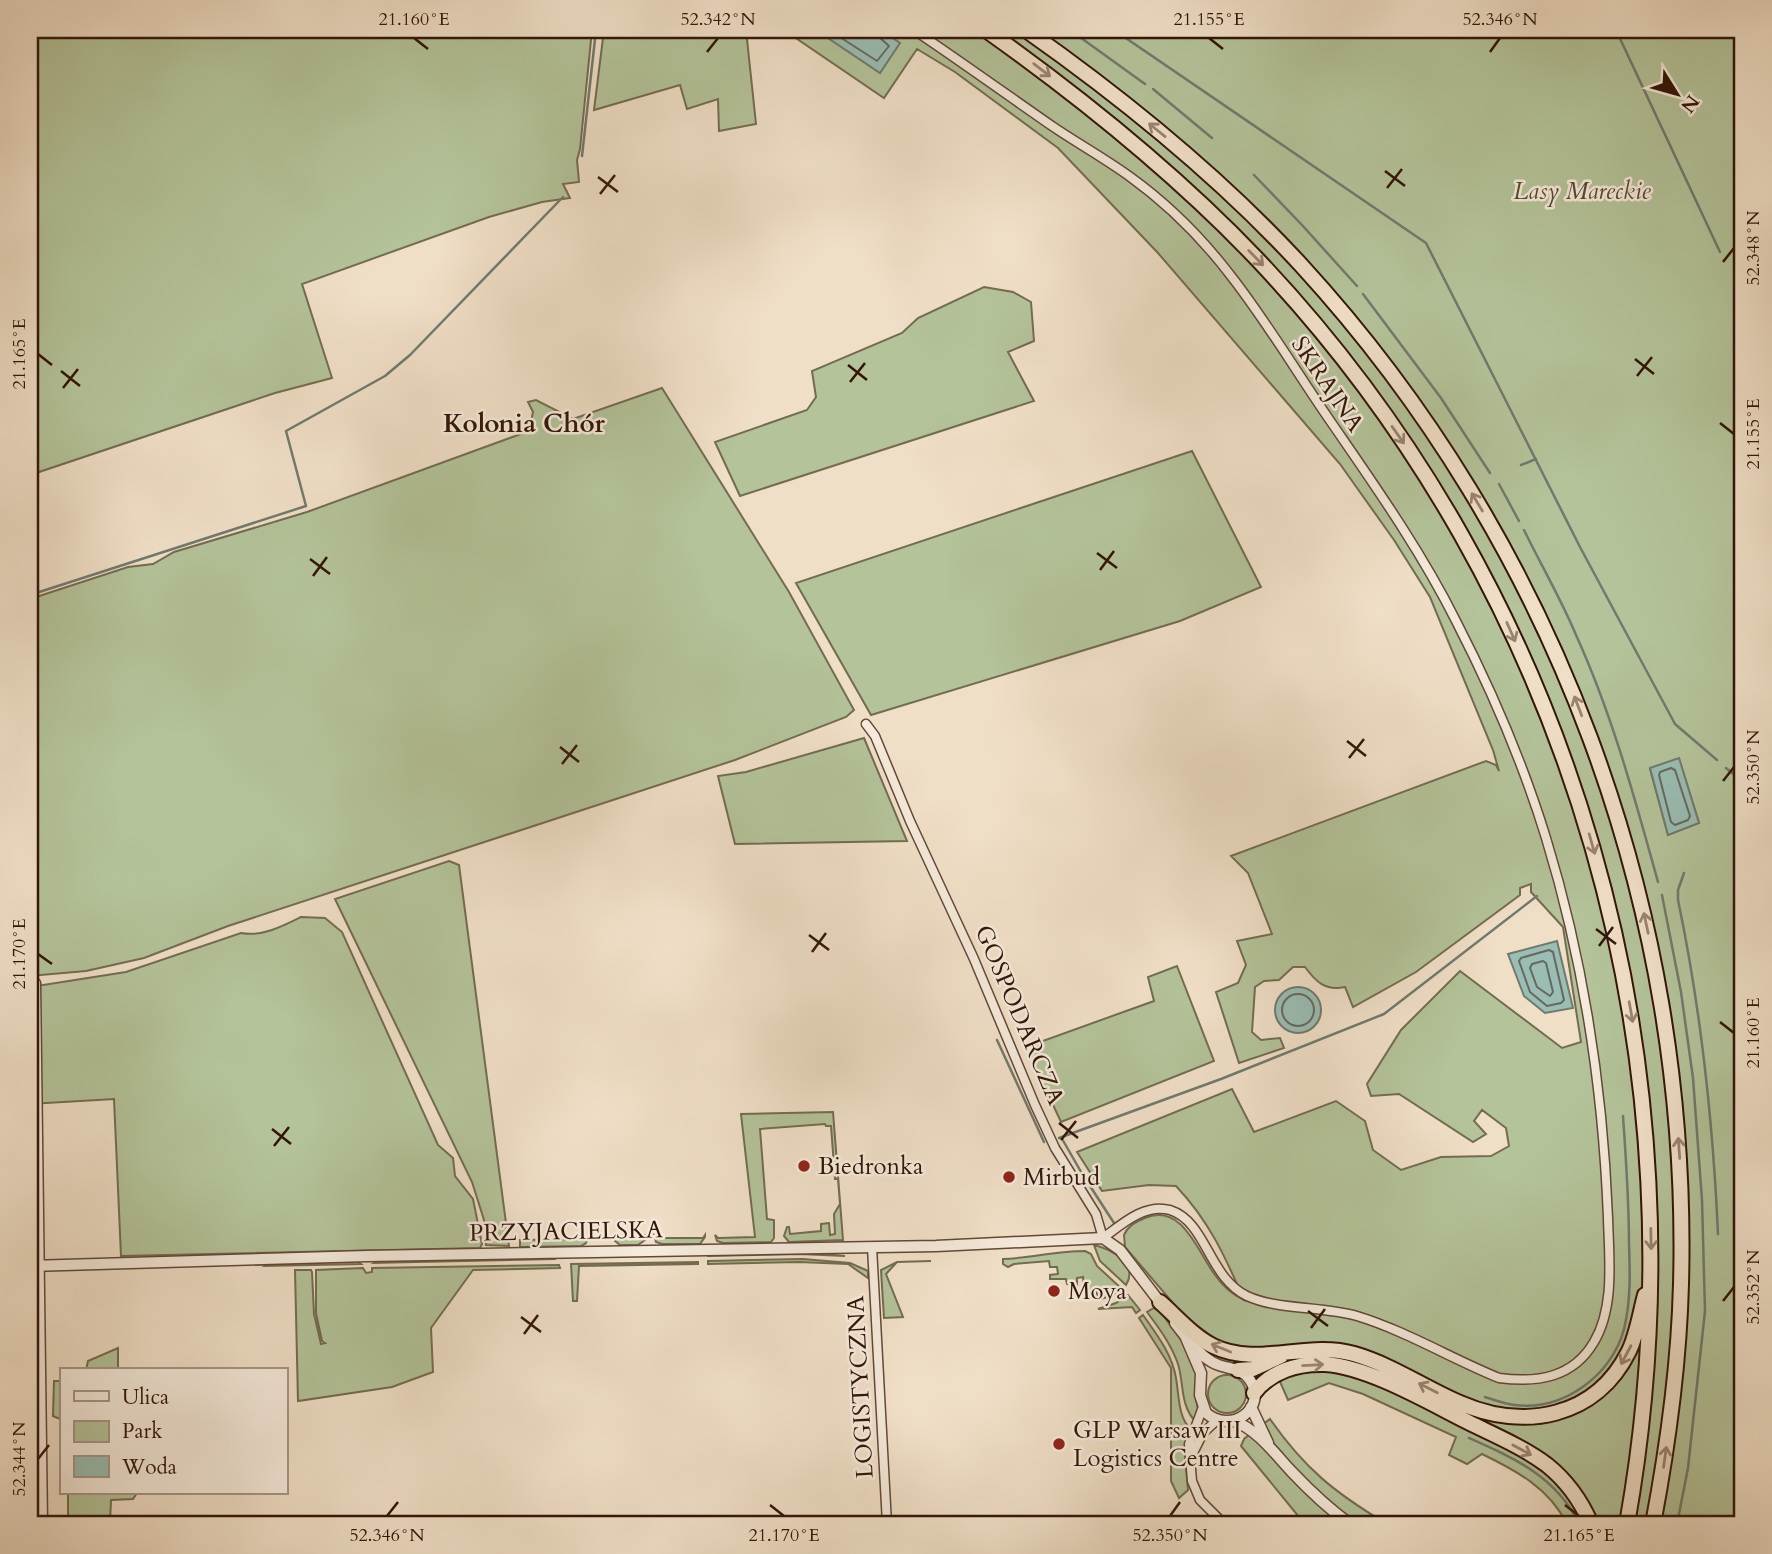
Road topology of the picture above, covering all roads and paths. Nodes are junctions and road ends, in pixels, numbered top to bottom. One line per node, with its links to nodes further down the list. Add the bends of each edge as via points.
1 (914, 30): 6 (street, SKRAJNA, via 1150,193 1190,228 1231,276 1381,496 1456,621 1513,745 1558,880 1596,1060 1609,1252 1606,1312 1595,1341 1558,1374 1523,1381 1499,1378 1358,1317 1259,1301 1231,1285 1191,1225 1170,1210 1146,1211)
2 (986, 30): 9 (highway, one-way to 9, via 1107,120 1259,261 1348,366 1405,444 1504,616 1567,766 1613,921 1640,1067)
3 (1026, 30): 27 (highway, one-way to 3, via 1680,1322 1682,1216 1671,1063 1634,871 1568,681 1499,538 1455,465 1330,297 1209,174)
4 (866, 724): 6 (street, GOSPODARCZA, via 1055,1148 1097,1214)
5 (36, 983): 8 (street)
6 (1103, 1238): 7 (street, PRZYJACIELSKA); 10 (street, GOSPODARCZA, via 1120,1250)
7 (872, 1247): 8 (street, PRZYJACIELSKA); 22 (street, LOGISTYCZNA)
8 (34, 1266): 21 (street)
9 (1652, 1267): 12 (highway, one-way to 12, via 1634,1339 1621,1365 1587,1399 1548,1416 1508,1417 1472,1408 1355,1354 1324,1349); 26 (highway, via 1648,1362)
10 (1160, 1302): 11 (street, GOSPODARCZA); 12 (highway, one-way to 10, via 1248,1356 1227,1352 1200,1337)
11 (1186, 1338): 13 (street, GOSPODARCZA, via 1207,1359); 14 (street, GOSPODARCZA)
12 (1288, 1352): 13 (highway, via 1257,1368)
13 (1231, 1368): 14 (street, via 1211,1373); 15 (street, GOSPODARCZA, via 1249,1379)
14 (1202, 1383): 16 (street, GOSPODARCZA)
15 (1253, 1400): 18 (street, via 1247,1413); 19 (street, GOSPODARCZA); 25 (highway, one-way to 25, via 1270,1376 1305,1365 1325,1364 1362,1373 1538,1459 1571,1489)
16 (1203, 1407): 17 (street); 20 (street, via 1189,1444)
17 (1217, 1420): 18 (street); 20 (street, via 1203,1433)
18 (1234, 1421): 19 (street)
19 (1269, 1447): 24 (street)
20 (1190, 1459): 23 (street, via 1200,1500)
21 (43, 1524)
22 (887, 1524)
23 (1224, 1524)
24 (1350, 1524)
25 (1591, 1524)
26 (1627, 1524)
27 (1653, 1524)

